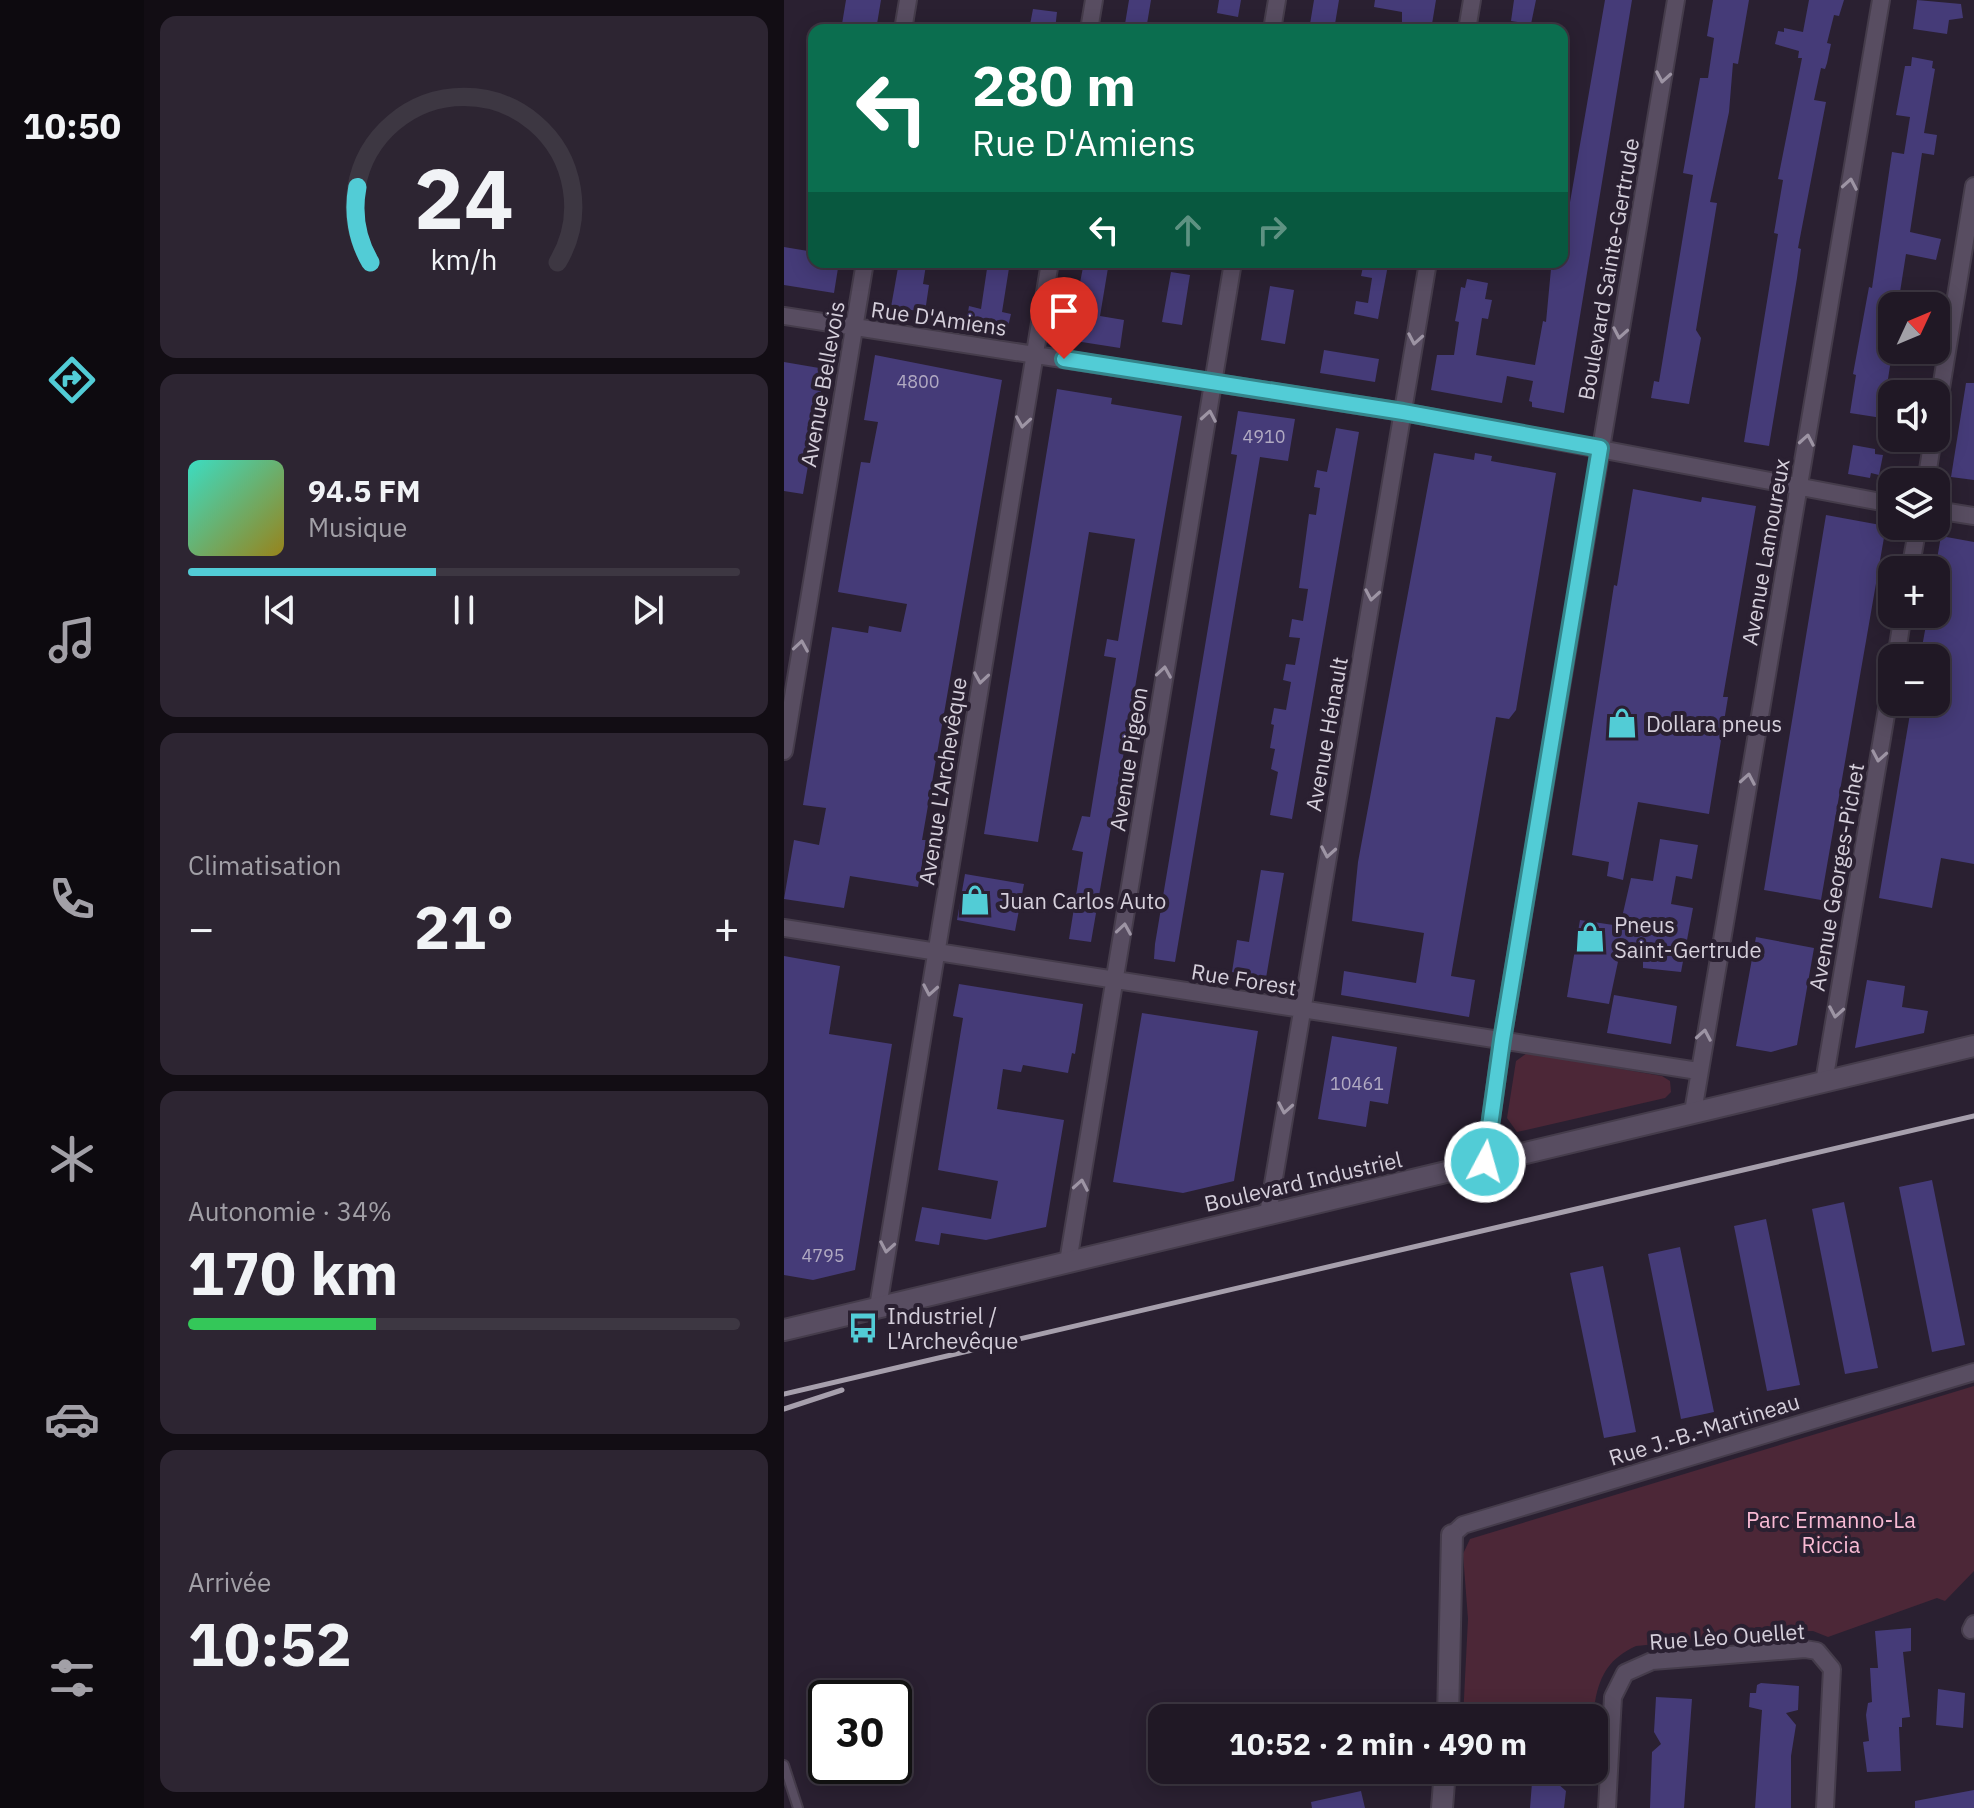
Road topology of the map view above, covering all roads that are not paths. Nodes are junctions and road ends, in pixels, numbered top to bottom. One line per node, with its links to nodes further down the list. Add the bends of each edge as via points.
1 (908, 0): 7 (street)
2 (1094, 0): 8 (street)
3 (1277, 0): 9 (street)
4 (1472, 0): 10 (street)
5 (1676, 0): 22 (street, Boulevard Sainte-Gertrude, one-way to 22)
6 (1881, 0): 23 (street, Avenue Lamoureux, one-way to 6)
7 (904, 24)
8 (1090, 24)
9 (1273, 24)
10 (1468, 24)
11 (1974, 186): 19 (street)
12 (864, 268): 17 (street, Avenue Bellevois)
13 (1049, 268): 18 (street, Avenue L'Archevêque)
14 (1232, 268): 20 (street, Avenue Pigeon)
15 (1427, 268): 21 (street, Avenue Hénault, one-way to 21)
16 (784, 316): 17 (street, Rue D'Amiens)
17 (854, 327): 18 (street, Rue D'Amiens); 28 (street, Avenue Bellevois, one-way to 17)
18 (1034, 354): 20 (street, Rue D'Amiens); 30 (street, Avenue L'Archevêque, one-way to 30)
19 (1942, 380)
20 (1213, 383): 21 (street, Rue D'Amiens); 31 (street, Avenue Pigeon, one-way to 20)
21 (1403, 412): 22 (street, Rue D'Amiens); 32 (street, Avenue Hénault, one-way to 32)
22 (1600, 448): 23 (street, Rue D'Amiens); 33 (street, Boulevard Sainte-Gertrude)
23 (1798, 488): 24 (street, Rue D'Amiens); 35 (street, Avenue Lamoureux, one-way to 23)
24 (1878, 502)
25 (1950, 512): 26 (street)
26 (1974, 516)
27 (1886, 716): 36 (street, Avenue Georges-Pichet, one-way to 36)
28 (784, 751)
29 (784, 928): 30 (street, Rue Forest)
30 (937, 952): 31 (street, Rue Forest); 41 (street, Avenue L'Archevêque, one-way to 41)
31 (1116, 981): 32 (street, Rue Forest); 40 (street, Avenue Pigeon, one-way to 31)
32 (1302, 1010): 33 (street, Rue Forest); 39 (street, Avenue Hénault, one-way to 39)
33 (1502, 1040): 35 (street, Rue Forest); 38 (street, Boulevard Sainte-Gertrude)
34 (1974, 1046): 36 (street, Boulevard Industriel)
35 (1698, 1071): 37 (street, Avenue Lamoureux)
36 (1824, 1082): 37 (street, Boulevard Industriel)
37 (1693, 1112): 38 (street, Boulevard Industriel)
38 (1485, 1162): 39 (street, Boulevard Industriel)
39 (1268, 1214): 40 (street, Boulevard Industriel)
40 (1068, 1262): 41 (street, Boulevard Industriel)
41 (878, 1307): 42 (street, Boulevard Industriel)
42 (784, 1330)
43 (1974, 1372): 44 (street, Rue J.-B.-Martineau, via 1463,1525)
44 (1452, 1535): 45 (street)
45 (1448, 1704)
46 (784, 1765): 48 (lane)
47 (1444, 1784): 49 (street)
48 (798, 1808)
49 (1442, 1808)
50 (1607, 1808): 51 (street, Rue Lèo Ouellet, via 1613,1697 1625,1673 1652,1661 1805,1649 1826,1658 1833,1681)
51 (1825, 1808)

